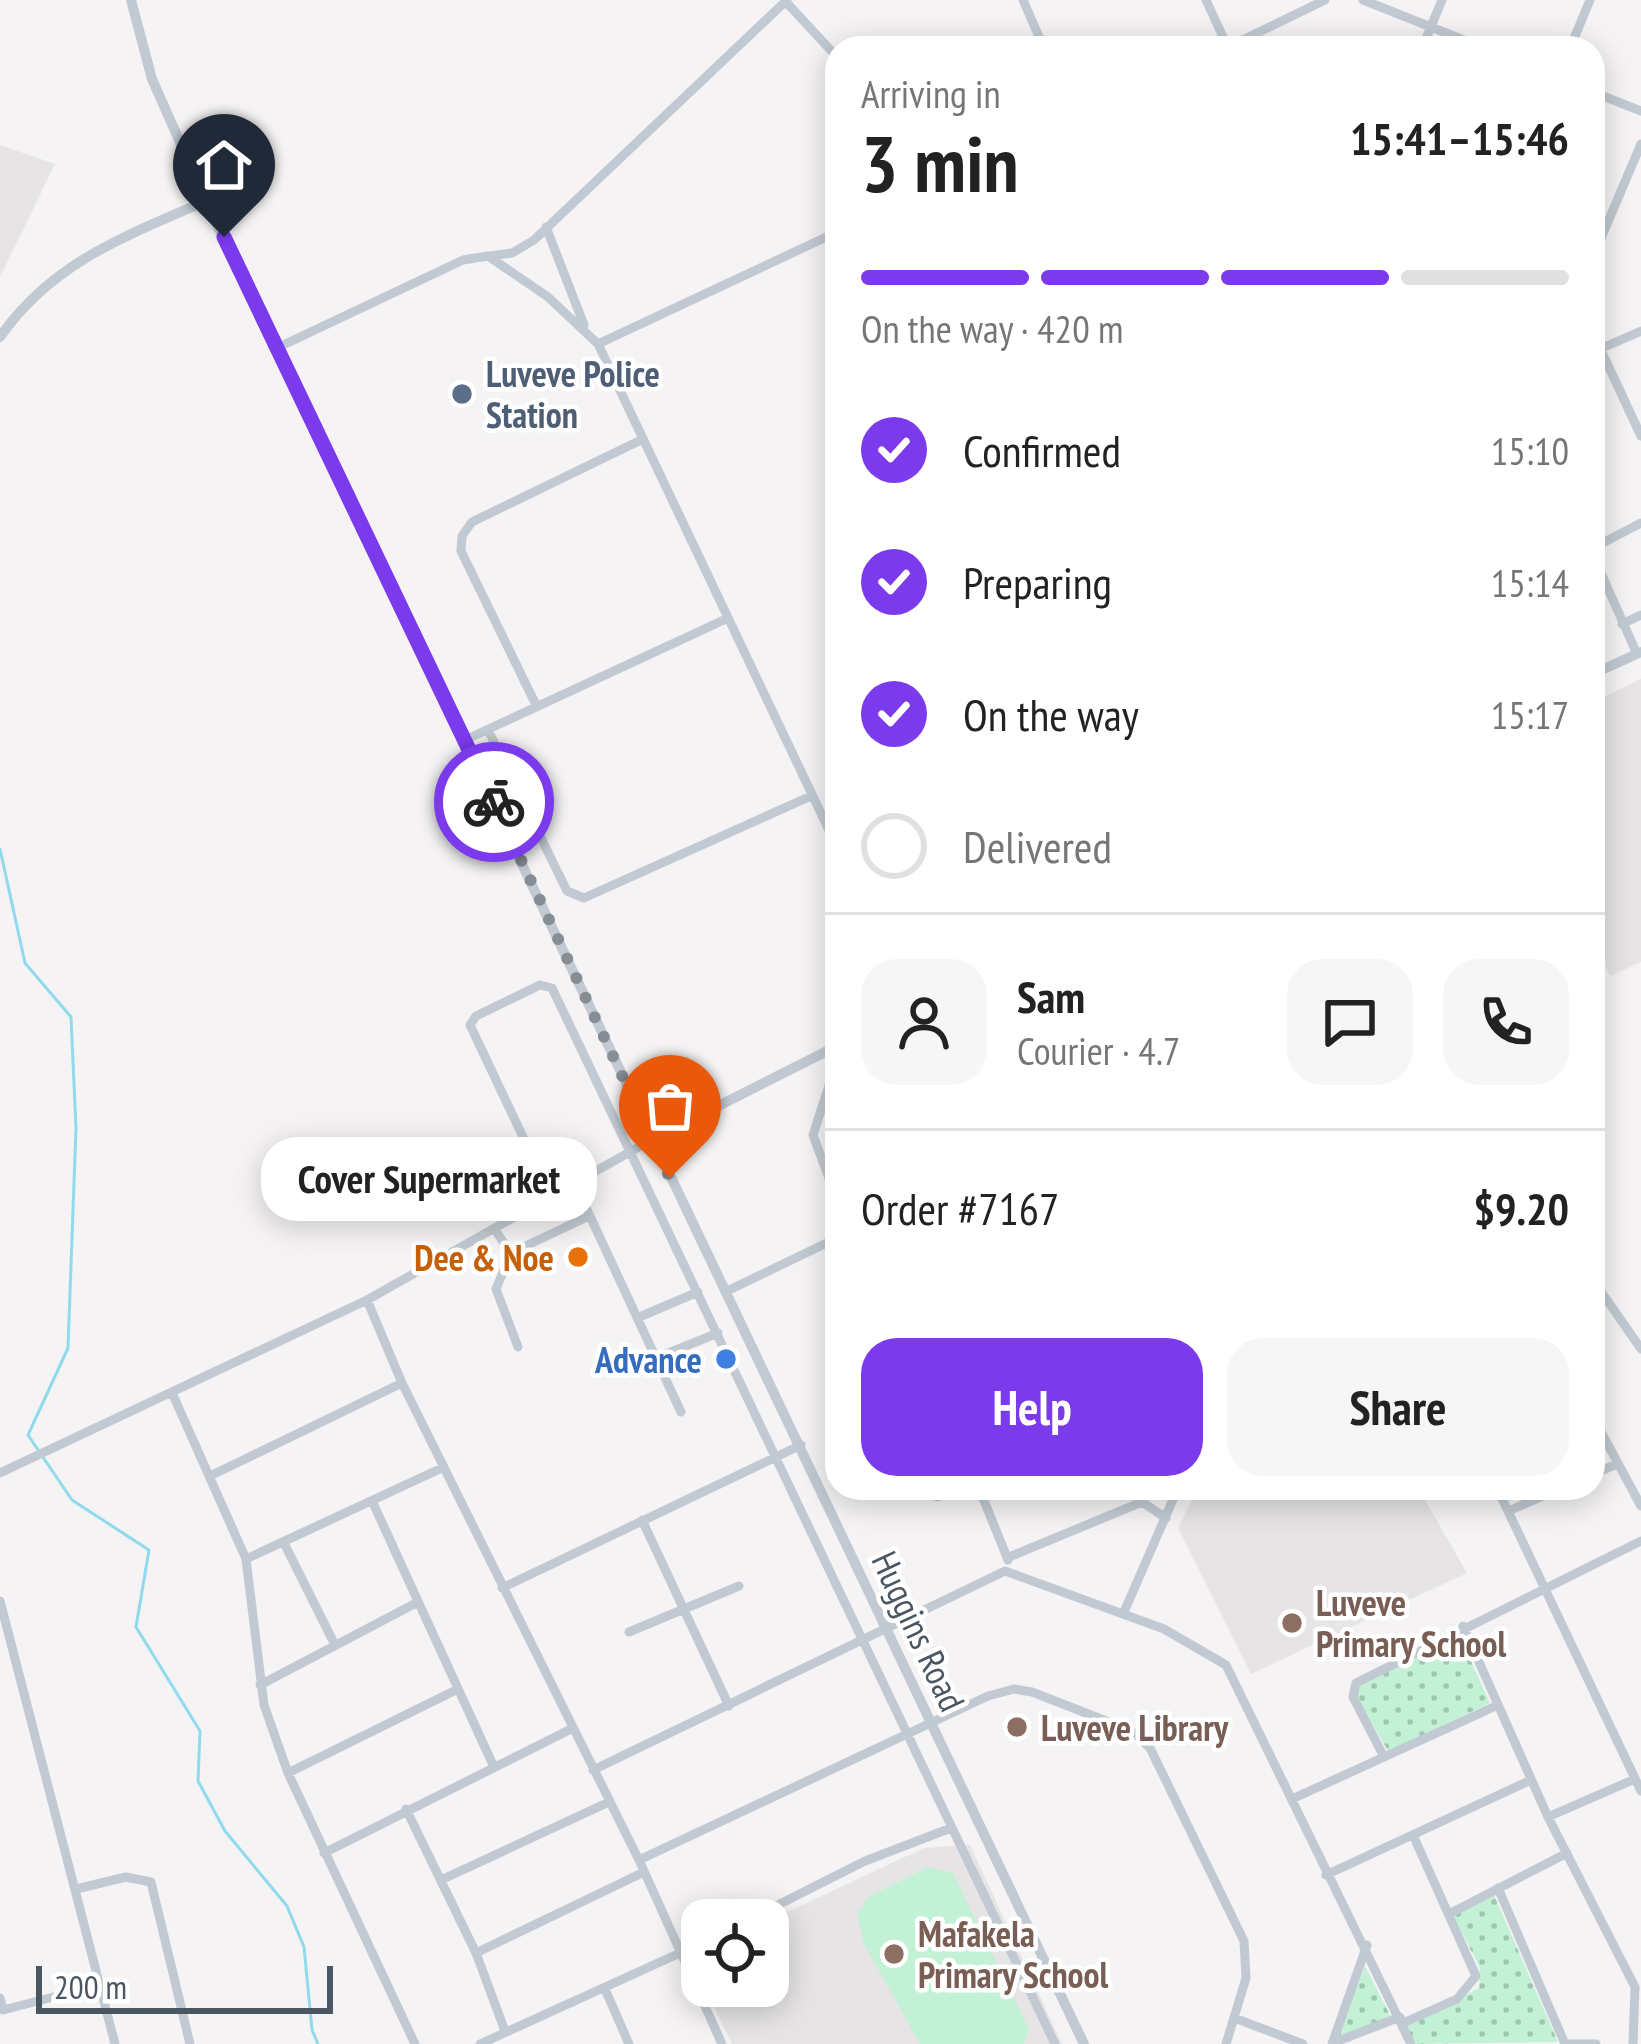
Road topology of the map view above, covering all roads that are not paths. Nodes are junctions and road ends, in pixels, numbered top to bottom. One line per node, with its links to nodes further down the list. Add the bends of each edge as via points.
1 (131, 0): 20 (street, Huggins Road, via 152,79)
2 (1022, 0): 10 (street)
3 (1206, 0): 11 (street)
4 (1325, 0): 12 (street)
5 (1364, 0): 9 (street)
6 (1442, 0): 9 (street)
7 (1590, 0): 15 (street)
8 (787, 1): 16 (street); 21 (street)
9 (1431, 26): 13 (street); 14 (street)
10 (1038, 36)
11 (1222, 36)
12 (1252, 36)
13 (1427, 36)
14 (1455, 36)
15 (1575, 36)
16 (825, 44)
17 (1605, 97): 18 (street)
18 (1641, 111)
19 (1641, 144): 22 (street)
20 (206, 201): 27 (street, via 76,260); 30 (street, Huggins Road)
21 (546, 227): 24 (street, via 512,253); 25 (street)
22 (1605, 229)
23 (825, 238): 28 (street)
24 (488, 256): 25 (street); 30 (street)
25 (584, 325): 28 (street)
26 (1641, 332): 29 (street)
27 (0, 337)
28 (598, 344): 33 (street)
29 (1605, 346)
30 (279, 347): 44 (street, Huggins Road)
31 (1605, 367): 32 (street)
32 (1641, 436)
33 (643, 439): 38 (street); 42 (street, via 472,522 462,536 461,551)
34 (1641, 523): 35 (street)
35 (1605, 545)
36 (1605, 582): 39 (street)
37 (1641, 615): 39 (street)
38 (726, 619): 42 (street); 45 (street)
39 (1622, 624): 40 (street)
40 (1639, 653): 41 (street)
41 (1605, 669)
42 (537, 707): 43 (street)
43 (488, 730): 44 (street); 45 (street, via 567,891 584,898)
44 (465, 740): 49 (street, Huggins Road)
45 (811, 796): 46 (street)
46 (825, 823)
47 (825, 1052): 49 (street)
48 (825, 1098): 51 (street, via 813,1135)
49 (651, 1140): 50 (street); 58 (street, Huggins Road)
50 (629, 1151): 52 (street); 53 (street, via 552,988 540,985 476,1016 470,1025); 59 (street)
51 (825, 1168)
52 (575, 1184): 53 (street); 54 (street)
53 (551, 1196): 55 (street)
54 (589, 1216): 57 (street); 62 (street)
55 (495, 1230): 57 (street); 61 (street)
56 (825, 1244): 58 (street)
57 (512, 1253): 64 (street, via 496,1288)
58 (727, 1291): 71 (street, Huggins Road)
59 (698, 1292): 62 (street); 63 (street)
60 (1605, 1297): 65 (street)
61 (367, 1300): 67 (street); 68 (street)
62 (637, 1318): 66 (street)
63 (718, 1334): 66 (street); 72 (street)
64 (518, 1347)
65 (1641, 1349)
66 (656, 1358): 69 (street)
67 (402, 1383): 74 (street); 77 (street)
68 (173, 1394): 76 (street); 77 (street)
69 (681, 1412)
70 (1605, 1440): 73 (street)
71 (801, 1445): 72 (street); 78 (street, Huggins Road)
72 (778, 1456): 89 (street); 105 (street)
73 (1617, 1464): 75 (street); 86 (street)
74 (444, 1467): 85 (street); 96 (street)
75 (1605, 1469)
76 (0, 1473)
77 (210, 1476): 93 (street)
78 (825, 1500)
79 (825, 1500): 104 (street, Huggins Road)
80 (984, 1500): 92 (street)
81 (1173, 1500): 88 (street)
82 (1505, 1500): 87 (street)
83 (1534, 1500): 87 (street)
84 (1142, 1502): 88 (street); 92 (street)
85 (373, 1503): 91 (street); 99 (street)
86 (1641, 1506)
87 (1511, 1510): 97 (street)
88 (1166, 1518): 101 (street)
89 (642, 1520): 96 (street); 100 (street)
90 (1641, 1541): 97 (street)
91 (285, 1545): 93 (street); 106 (street)
92 (1010, 1557): 94 (street)
93 (246, 1559): 107 (street)
94 (1005, 1571): 101 (street); 104 (street)
95 (739, 1586): 100 (street)
96 (502, 1588): 112 (street)
97 (1545, 1588): 102 (street); 118 (street)
98 (0, 1601): 134 (street)
99 (418, 1602): 106 (street); 108 (street)
100 (684, 1610): 103 (street); 110 (street)
101 (1124, 1612): 121 (street, via 1219,1657)
102 (1462, 1626): 109 (street); 114 (street, via 1356,1683 1353,1697)
103 (628, 1631)
104 (884, 1634): 105 (street); 111 (street, Huggins Road)
105 (863, 1643): 110 (street); 113 (street)
106 (335, 1646): 107 (street)
107 (260, 1684): 117 (street)
108 (458, 1689): 115 (street); 117 (street)
109 (1498, 1705): 114 (street); 119 (street)
110 (729, 1706): 116 (street)
111 (929, 1723): 113 (street); 144 (street, via 1014,1689 1143,1739 1244,1942); 154 (street, Huggins Road)
112 (573, 1728): 115 (street); 116 (street)
113 (909, 1733): 125 (street); 129 (street)
114 (1384, 1757): 121 (street)
115 (494, 1767): 123 (street)
116 (593, 1770): 122 (street)
117 (288, 1773): 127 (street)
118 (1635, 1779): 120 (street); 124 (street)
119 (1531, 1780): 124 (street); 126 (street)
120 (1641, 1791)
121 (1292, 1799): 131 (street)
122 (609, 1802): 129 (street); 132 (street)
123 (406, 1809): 127 (street); 132 (street)
124 (1548, 1817): 128 (street)
125 (951, 1828): 135 (street); 153 (street)
126 (1413, 1834): 131 (street); 136 (street)
127 (324, 1853): 149 (street)
128 (1567, 1853): 133 (street); 161 (street, via 1635,1988)
129 (639, 1860): 130 (street)
130 (644, 1872): 138 (street); 140 (street)
131 (1327, 1875): 137 (street)
132 (441, 1880): 138 (street)
133 (1498, 1888): 136 (street); 159 (street)
134 (76, 1889): 141 (street); 148 (street, via 126,1877 151,1882)
135 (789, 1899)
136 (1449, 1914): 145 (street, via 1474,1966 1473,1985)
137 (1367, 1945): 145 (street); 157 (street)
138 (476, 1952): 146 (street)
139 (681, 1954): 140 (street)
140 (678, 1955): 142 (street); 152 (street)
141 (100, 1984): 143 (street); 147 (street)
142 (605, 1989): 146 (street); 151 (street)
143 (1, 2006)
144 (1237, 2019): 155 (street); 156 (street)
145 (1401, 2020): 157 (street); 158 (street)
146 (505, 2030): 150 (street)
147 (115, 2044)
148 (190, 2044)
149 (415, 2044)
150 (480, 2044)
151 (629, 2044)
152 (722, 2044)
153 (1055, 2044)
154 (1084, 2044)
155 (1226, 2044)
156 (1303, 2044)
157 (1332, 2044)
158 (1411, 2044)
159 (1566, 2044): 160 (street)
160 (1596, 2044)
161 (1633, 2044)

